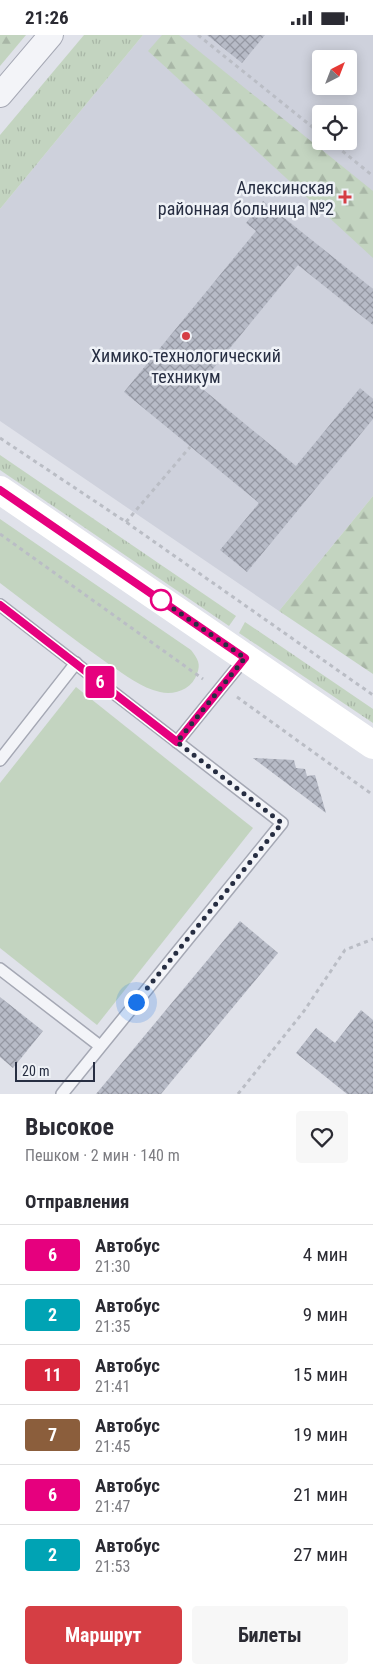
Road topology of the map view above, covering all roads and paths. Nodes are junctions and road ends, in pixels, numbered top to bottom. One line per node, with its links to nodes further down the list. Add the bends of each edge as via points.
1 (51, 35): 3 (street)
2 (198, 35): 4 (path)
3 (0, 95)
4 (312, 127)
5 (341, 150): 6 (path)
6 (373, 176)
7 (0, 438): 10 (path)
8 (190, 447): 10 (path)
9 (0, 490): 13 (street)
10 (126, 522): 16 (path)
11 (0, 534): 15 (path)
12 (0, 605): 14 (lane)
13 (245, 658): 15 (lane); 18 (street)
14 (76, 663): 17 (lane); 19 (lane)
15 (219, 691): 17 (lane); 20 (path, via 239,698)
16 (373, 695)
17 (177, 742): 23 (lane, via 282,823)
18 (373, 745)
19 (0, 759)
20 (373, 795)
21 (373, 939): 25 (path, via 345,950 304,1011)
22 (0, 969): 23 (lane)
23 (100, 1046): 24 (lane)
24 (62, 1094)
25 (238, 1094)

